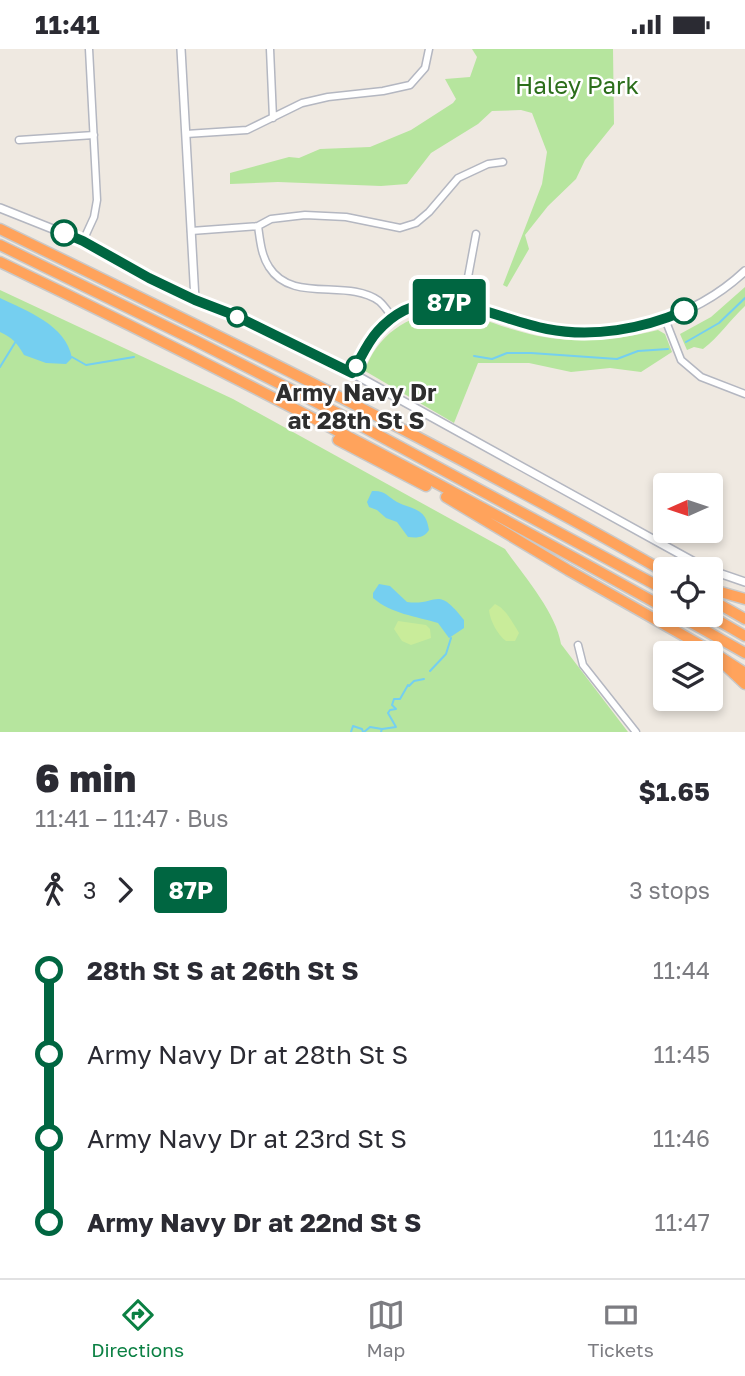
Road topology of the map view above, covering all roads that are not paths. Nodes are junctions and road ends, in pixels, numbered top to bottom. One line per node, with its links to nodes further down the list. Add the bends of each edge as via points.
1 (89, 49): 7 (street)
2 (181, 49): 6 (street)
3 (270, 49): 5 (street)
4 (429, 49): 5 (street, via 425,68 410,85 302,103)
5 (273, 118): 6 (street, via 247,130)
6 (186, 134): 13 (street)
7 (94, 135): 8 (street); 15 (street, via 97,200)
8 (19, 140)
9 (503, 162): 11 (street, via 458,178 429,212 400,228 305,215 271,219)
10 (0, 208): 15 (street)
11 (258, 226): 13 (street); 21 (street, via 264,258 278,278 299,288 361,294 379,301)
12 (0, 229): 27 (highway, via 228,339 509,484)
13 (191, 231): 19 (street)
14 (477, 234): 20 (street)
15 (83, 241): 19 (street)
16 (0, 245): 30 (highway, via 343,416)
17 (0, 262): 25 (highway)
18 (745, 271): 22 (street, via 716,293)
19 (195, 300): 23 (street)
20 (463, 304): 21 (street, via 430,303); 22 (street, via 522,324 573,332 617,330)
21 (393, 318): 23 (street, via 376,332)
22 (665, 319): 24 (street, via 681,360 701,377)
23 (352, 373): 26 (street)
24 (745, 394)
25 (280, 402): 33 (highway); 38 (highway, via 319,430 456,502)
26 (685, 557)
27 (653, 565)
28 (723, 575): 29 (street)
29 (745, 582)
30 (653, 584)
31 (723, 593): 32 (highway)
32 (745, 599)
33 (653, 601)
34 (723, 606): 35 (highway)
35 (745, 619)
36 (723, 623): 39 (highway)
37 (699, 627): 42 (highway)
38 (672, 629): 40 (highway); 44 (highway)
39 (745, 636)
40 (690, 641)
41 (578, 645): 46 (street, via 583,665)
42 (745, 653)
43 (723, 666): 45 (highway)
44 (745, 673)
45 (745, 684)
46 (636, 732)

